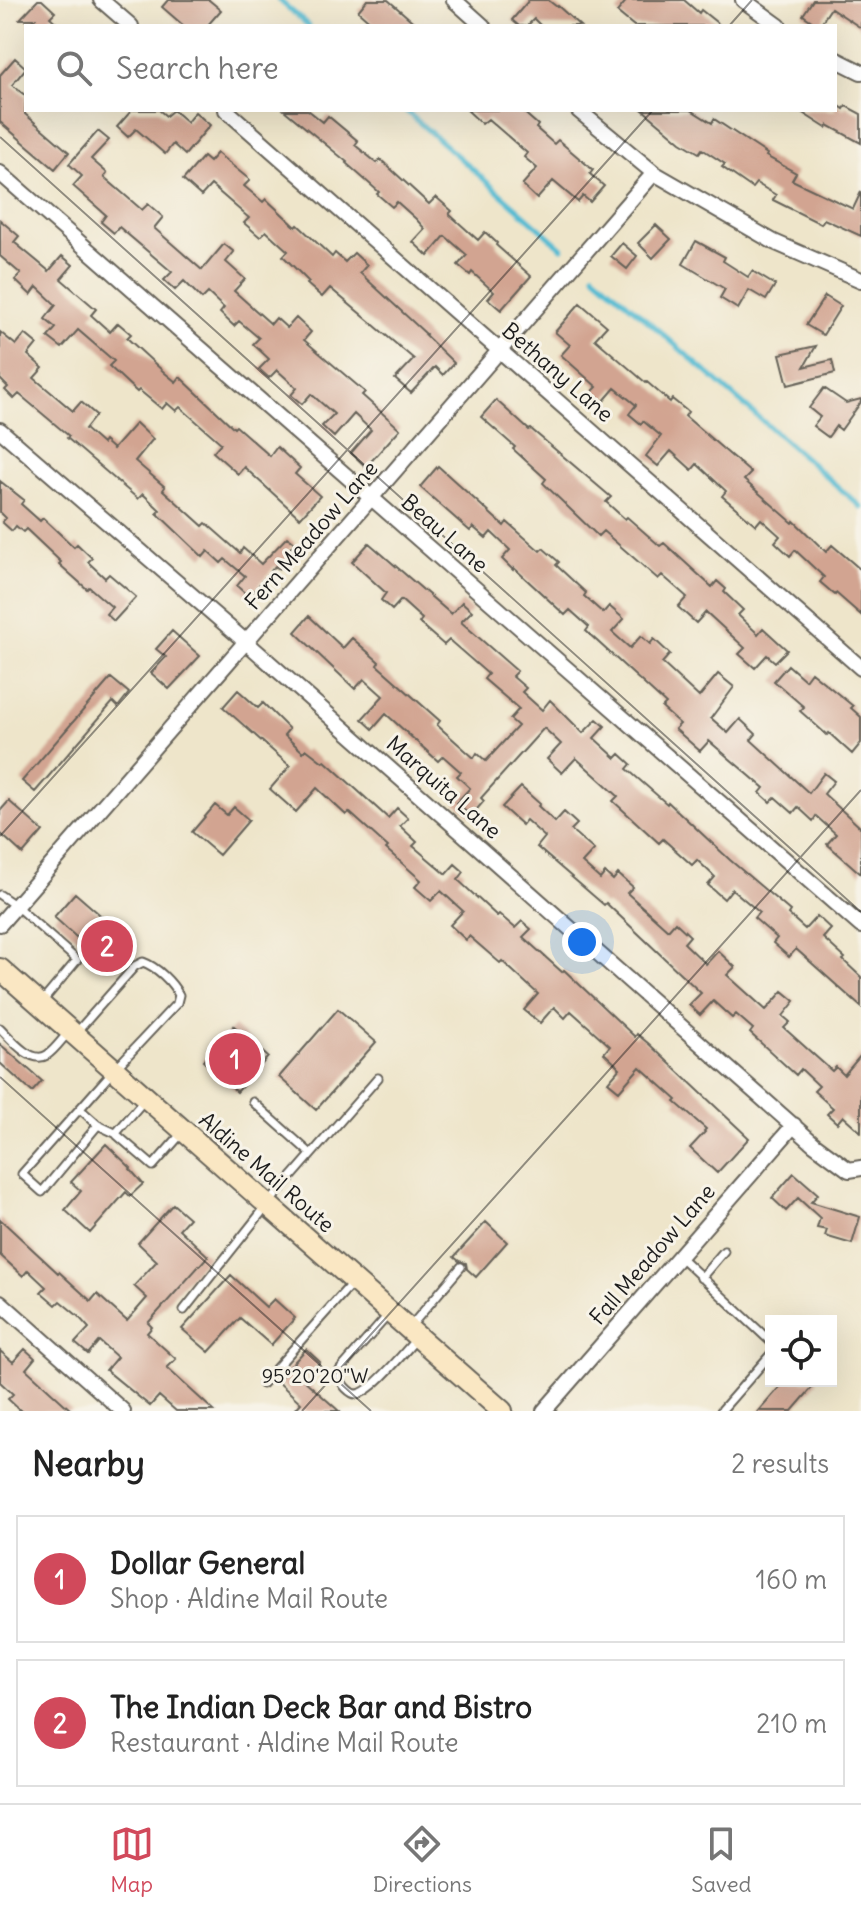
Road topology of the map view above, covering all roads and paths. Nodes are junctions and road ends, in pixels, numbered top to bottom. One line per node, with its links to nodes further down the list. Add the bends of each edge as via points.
1 (101, 0): 4 (street)
2 (454, 0): 5 (street)
3 (743, 0): 6 (street)
4 (129, 24)
5 (481, 24)
6 (776, 24)
7 (837, 60): 8 (street)
8 (861, 72)
9 (228, 112): 14 (street, Bethany Lane)
10 (580, 112): 12 (street)
11 (0, 173): 16 (street, Beau Lane)
12 (654, 173): 13 (street, via 774,242); 14 (street, Fern Meadow Lane)
13 (861, 280)
14 (500, 351): 16 (street, Fern Meadow Lane); 18 (street, Bethany Lane)
15 (0, 430): 17 (street, Marquita Lane)
16 (371, 498): 17 (street, Fern Meadow Lane); 22 (street, Beau Lane)
17 (246, 642): 20 (street, Fern Meadow Lane); 33 (street, Marquita Lane)
18 (861, 668)
19 (0, 895): 20 (lane)
20 (16, 906): 21 (street, Fern Meadow Lane); 24 (lane, via 77,960)
21 (0, 924)
22 (861, 926)
23 (6, 978): 24 (main road, Aldine Mail Route)
24 (40, 1004): 26 (main road, Aldine Mail Route)
25 (0, 1028): 26 (lane, via 36,1057 45,1056)
26 (73, 1032): 27 (main road, Aldine Mail Route); 27 (lane, via 135,966 150,964 175,987 177,1003)
27 (115, 1069): 29 (main road, Aldine Mail Route); 31 (lane)
28 (378, 1078): 36 (lane)
29 (147, 1097): 34 (main road, Aldine Mail Route); 35 (lane)
30 (253, 1102): 36 (lane)
31 (80, 1109): 32 (lane); 32 (lane, via 22,1174 42,1192)
32 (98, 1125): 35 (lane)
33 (794, 1125): 37 (street, Marquita Lane, via 849,1170); 40 (street, Fall Meadow Lane)
34 (185, 1131): 35 (lane, via 153,1166); 38 (main road, Aldine Mail Route)
35 (117, 1134)
36 (311, 1154): 38 (lane)
37 (861, 1168)
38 (268, 1204): 43 (main road, Aldine Mail Route); 45 (lane)
39 (724, 1251): 42 (lane)
40 (679, 1256): 42 (lane); 53 (street, Fall Meadow Lane)
41 (461, 1267): 47 (lane)
42 (701, 1278): 48 (lane)
43 (355, 1281): 46 (main road, Aldine Mail Route); 50 (lane)
44 (0, 1302): 51 (street)
45 (184, 1310)
46 (391, 1313): 47 (main road, Aldine Mail Route); 47 (lane, via 340,1370 347,1390 360,1394 370,1387)
47 (413, 1332): 52 (main road, Aldine Mail Route)
48 (765, 1337)
49 (765, 1361): 54 (lane)
50 (262, 1384)
51 (123, 1411)
52 (502, 1411)
53 (544, 1411)
54 (721, 1411)

